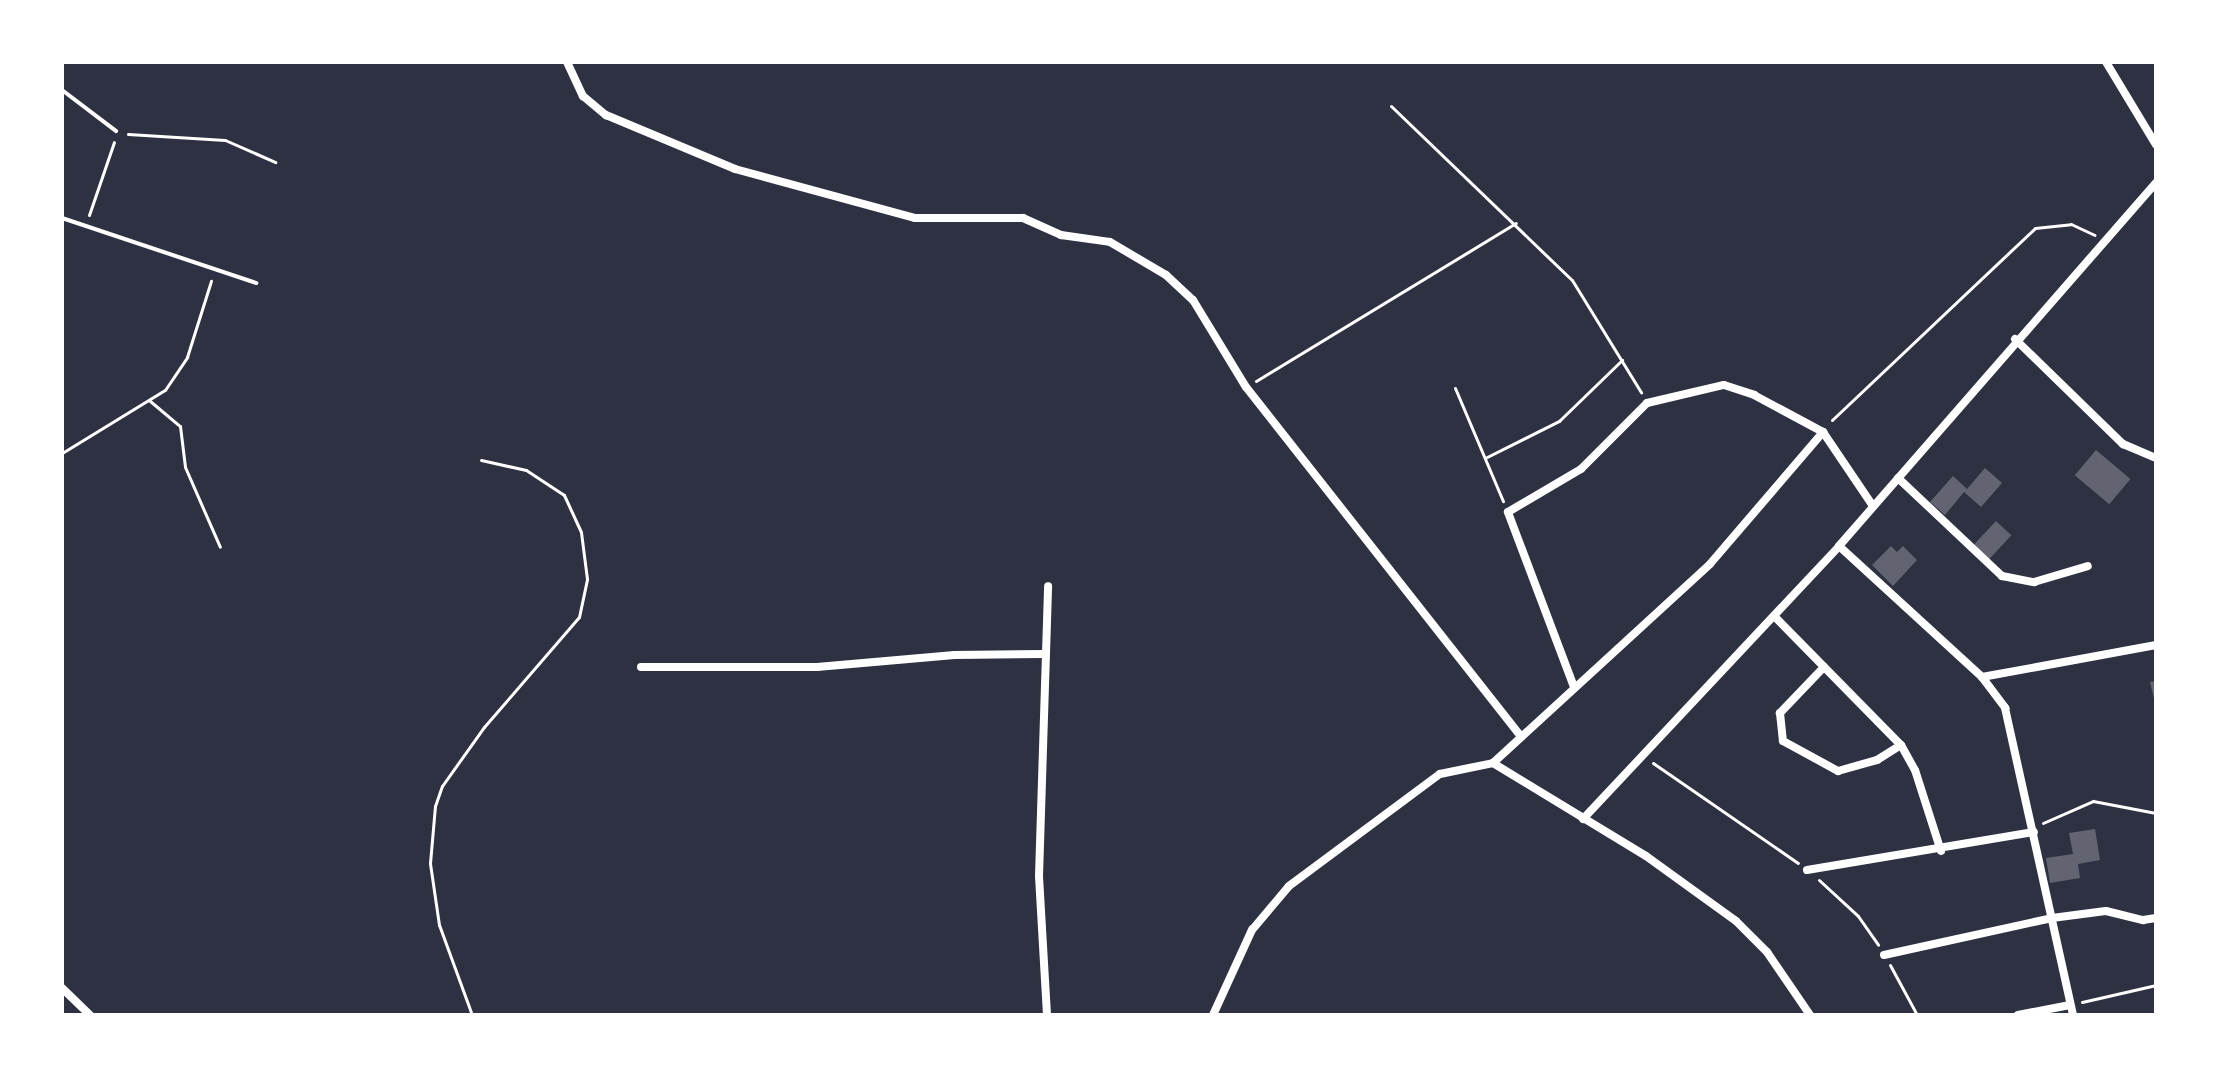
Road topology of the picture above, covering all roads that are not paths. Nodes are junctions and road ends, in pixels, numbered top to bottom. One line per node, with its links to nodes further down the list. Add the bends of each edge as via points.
1 (567, 62): 24 (street, via 583,96 606,115 735,169 915,218 1012,217 1061,235 1129,250 1193,300 1246,387)
2 (2106, 62): 5 (street)
3 (62, 90): 4 (lane)
4 (116, 131)
5 (2156, 145)
6 (2156, 186): 9 (street)
7 (62, 218): 8 (lane)
8 (256, 283)
9 (2015, 339): 11 (street, via 2123,444); 12 (street)
10 (1823, 432): 13 (street); 23 (street, via 1710,564); 23 (street, via 1724,385 1647,403 1581,469 1508,512)
11 (2156, 458)
12 (1898, 478): 13 (street); 15 (street, via 2002,576 2034,582)
13 (1873, 506): 14 (street)
14 (1839, 546): 17 (street); 22 (street)
15 (2088, 566)
16 (1048, 586): 19 (street)
17 (1775, 617): 21 (street); 27 (street)
18 (2156, 645): 22 (street)
19 (1045, 654): 20 (street, via 817,667); 37 (street, via 1039,876)
20 (641, 667)
21 (1824, 667): 25 (street); 25 (street, via 1780,713 1783,741 1838,771 1877,760)
22 (1982, 677): 28 (street, via 2010,719)
23 (1574, 687): 24 (street)
24 (1521, 737): 26 (street)
25 (1901, 745): 29 (street, via 1915,770)
26 (1493, 763): 27 (street); 38 (street, via 1440,774 1289,886 1252,930)
27 (1583, 819): 39 (street, via 1736,921 1767,952)
28 (2033, 829): 29 (street); 31 (street)
29 (1941, 851): 30 (street)
30 (1807, 870)
31 (2052, 918): 32 (street, via 2106,911); 33 (street); 35 (street)
32 (2156, 918)
33 (1884, 955)
34 (62, 988): 36 (street)
35 (2070, 1005): 40 (street); 41 (street)
36 (90, 1015)
37 (1047, 1015)
38 (1213, 1015)
39 (1810, 1015)
40 (2018, 1015)
41 (2073, 1015)

